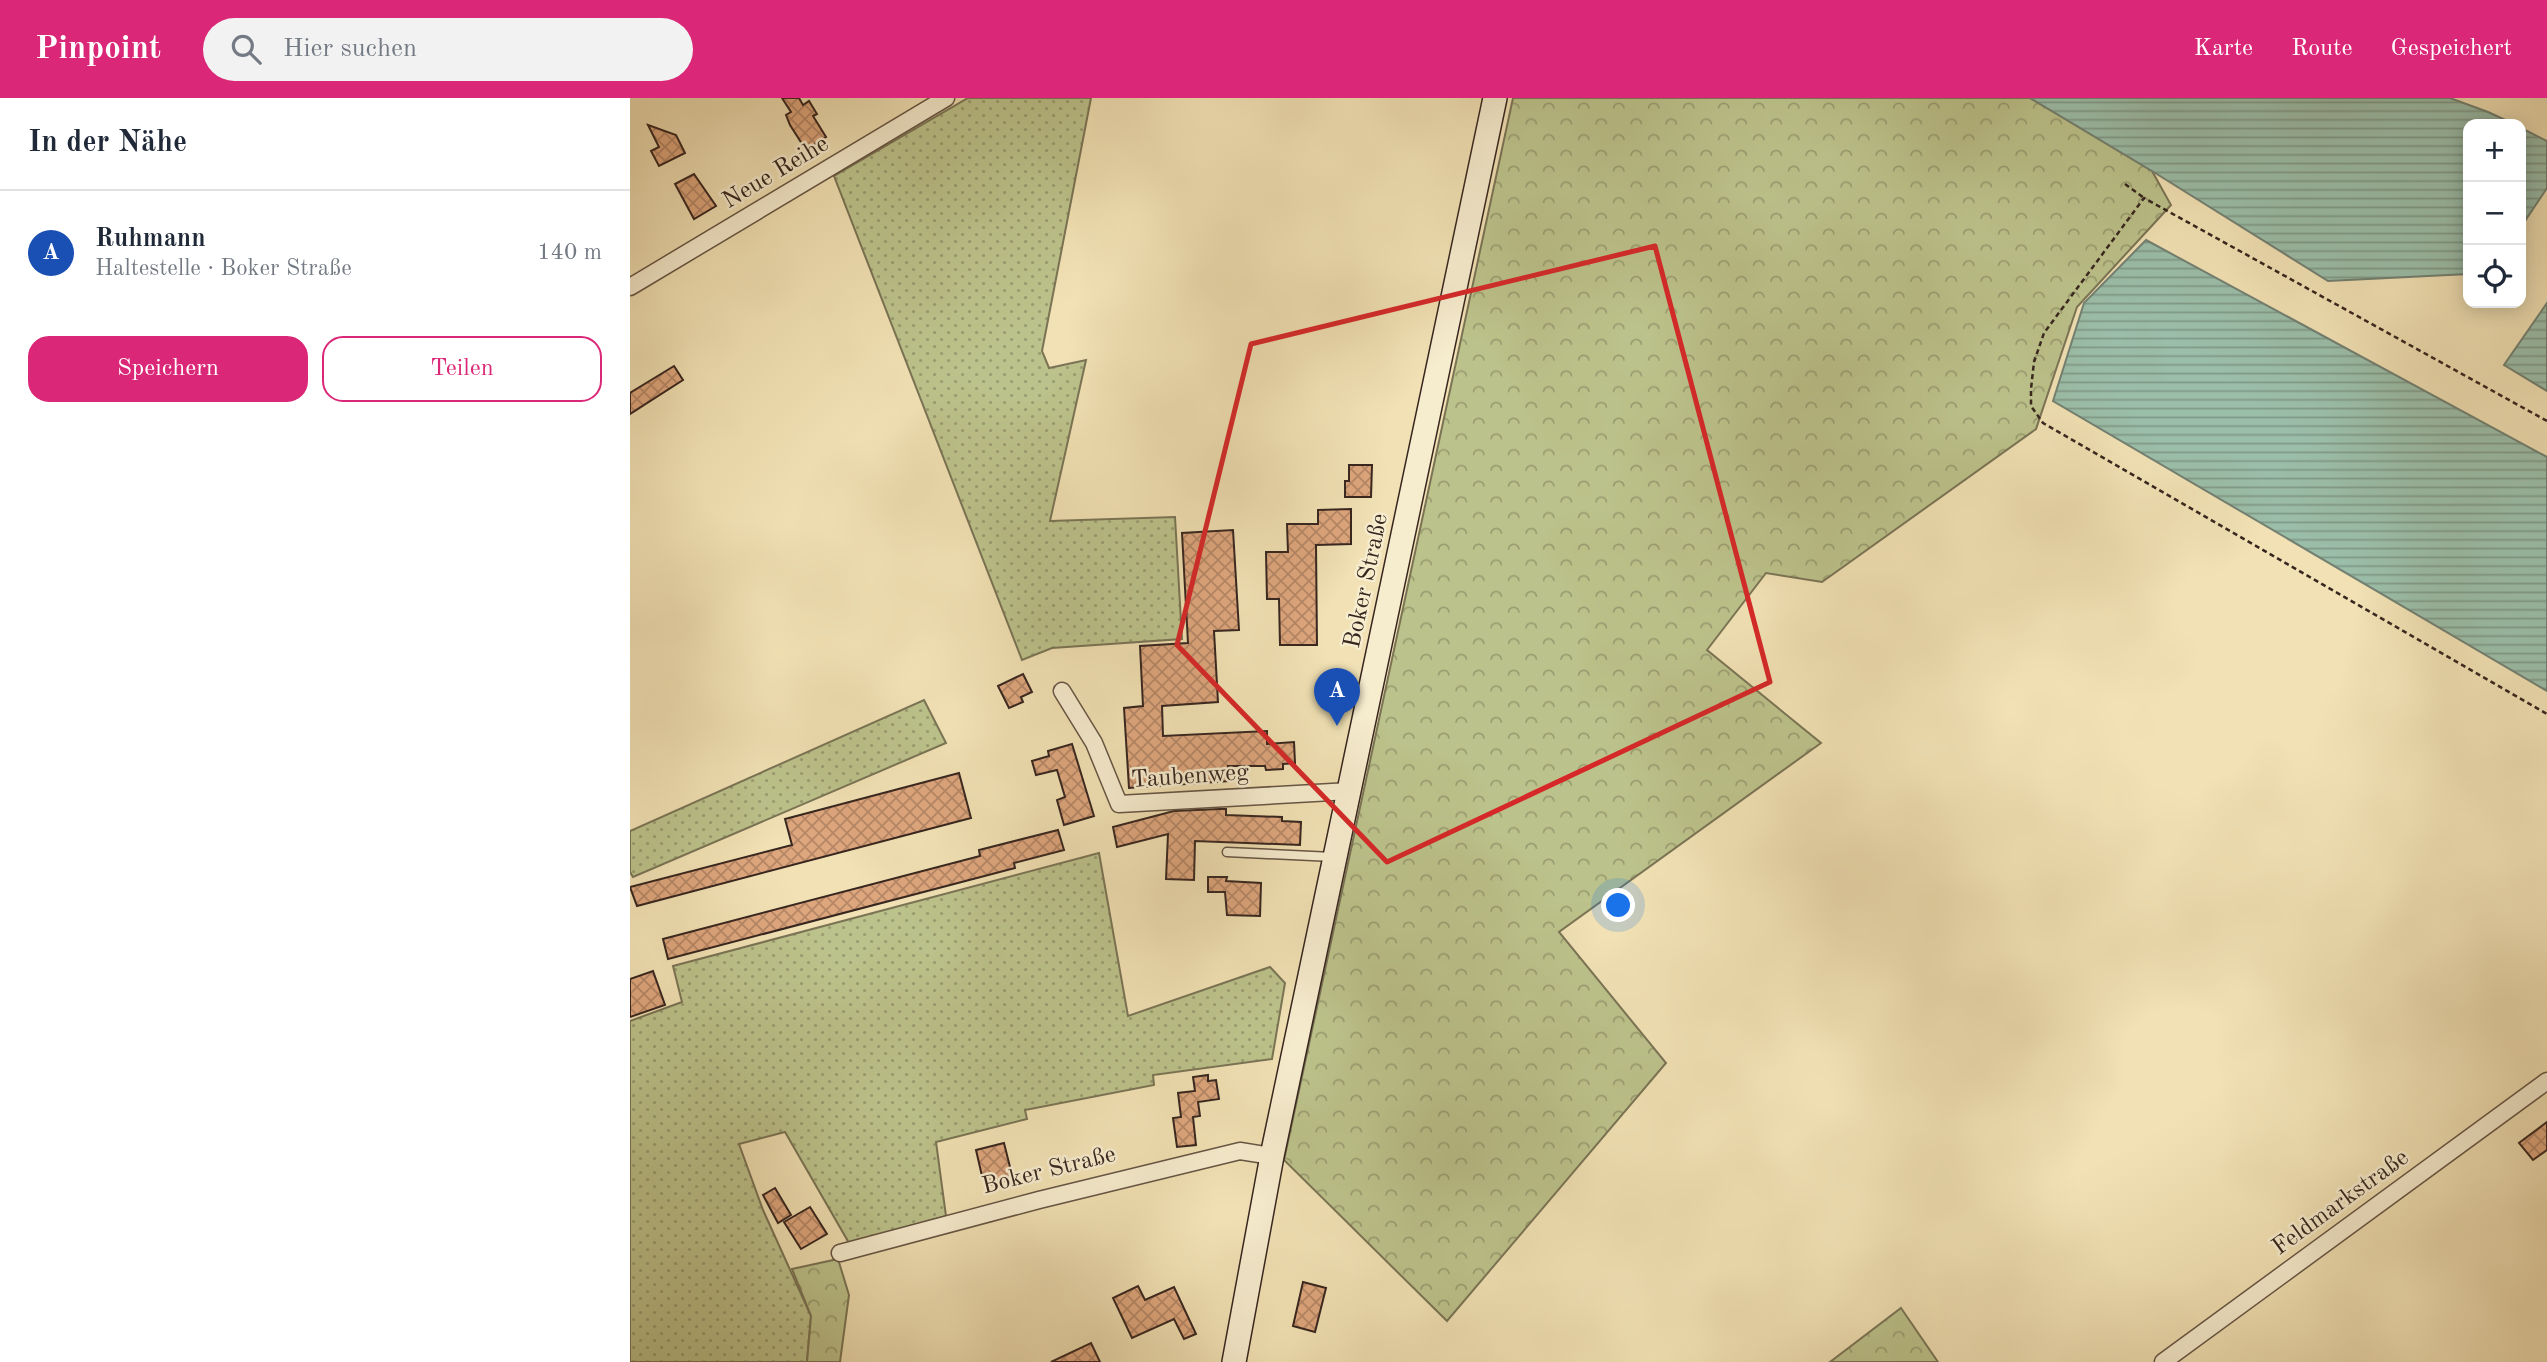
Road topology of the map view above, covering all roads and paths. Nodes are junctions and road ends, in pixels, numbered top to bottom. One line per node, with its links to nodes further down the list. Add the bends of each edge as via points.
1 (946, 98): 5 (street, Neue Reihe)
2 (1495, 98): 9 (main road, Boker Straße)
3 (2125, 184): 4 (path)
4 (2144, 198): 6 (path); 8 (path, via 2044,333 2031,389 2031,406 2043,423)
5 (630, 287)
6 (2547, 421)
7 (1062, 691): 9 (street, Taubenweg, via 1094,743 1118,804)
8 (2547, 714)
9 (1350, 791): 11 (main road, Boker Straße)
10 (1227, 852): 11 (lane)
11 (1335, 857): 13 (main road, Boker Straße)
12 (2547, 1081): 16 (street, Feldmarkstraße)
13 (1272, 1156): 14 (street, Boker Straße, via 1240,1151); 15 (main road, Boker Straße)
14 (840, 1252)
15 (1234, 1362)
16 (2162, 1362)

